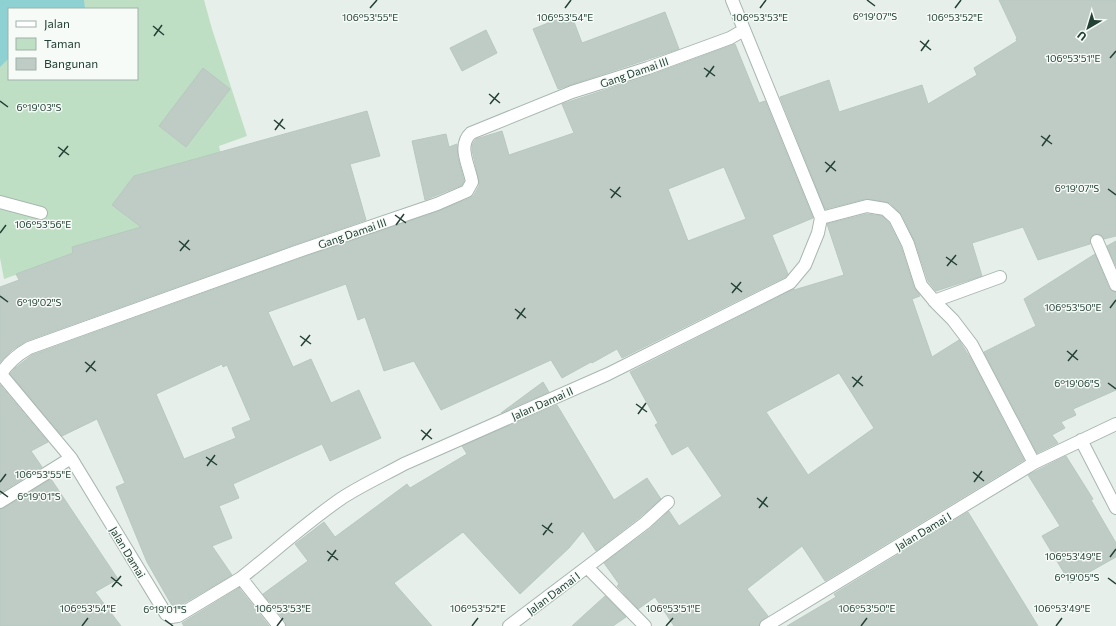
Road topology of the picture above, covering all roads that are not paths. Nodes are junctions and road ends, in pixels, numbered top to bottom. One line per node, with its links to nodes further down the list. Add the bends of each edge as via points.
1 (732, 0): 2 (street)
2 (744, 30): 5 (street); 10 (street, Gang Damai III, via 730,38 648,68 572,92 471,133 466,138 464,148 472,182 467,191 437,204 29,348 6,364)
3 (0, 202): 4 (street)
4 (41, 213)
5 (822, 218): 9 (street, via 867,206 885,209 895,218 908,244 922,285); 19 (street, Jalan Damai II, via 805,265 790,283 608,374 375,479 320,514)
6 (1097, 241): 8 (street)
7 (1000, 278): 9 (street)
8 (1116, 285)
9 (934, 301): 14 (street, via 972,345)
10 (0, 373): 13 (street, Jalan Damai)
11 (1116, 424): 12 (street, Jalan Damai I)
12 (1081, 440): 14 (street, Jalan Damai I); 17 (street)
13 (71, 458): 15 (street); 20 (street, Jalan Damai, via 166,614)
14 (1034, 463): 24 (street, Jalan Damai I)
15 (0, 502)
16 (668, 502): 18 (street, via 645,523)
17 (1116, 508)
18 (587, 566): 22 (street, Jalan Damai I); 23 (street, Jalan Damai I)
19 (241, 578): 20 (street, Jalan Damai); 21 (street)
20 (168, 622)
21 (279, 626)
22 (509, 626)
23 (645, 626)
24 (766, 626)

